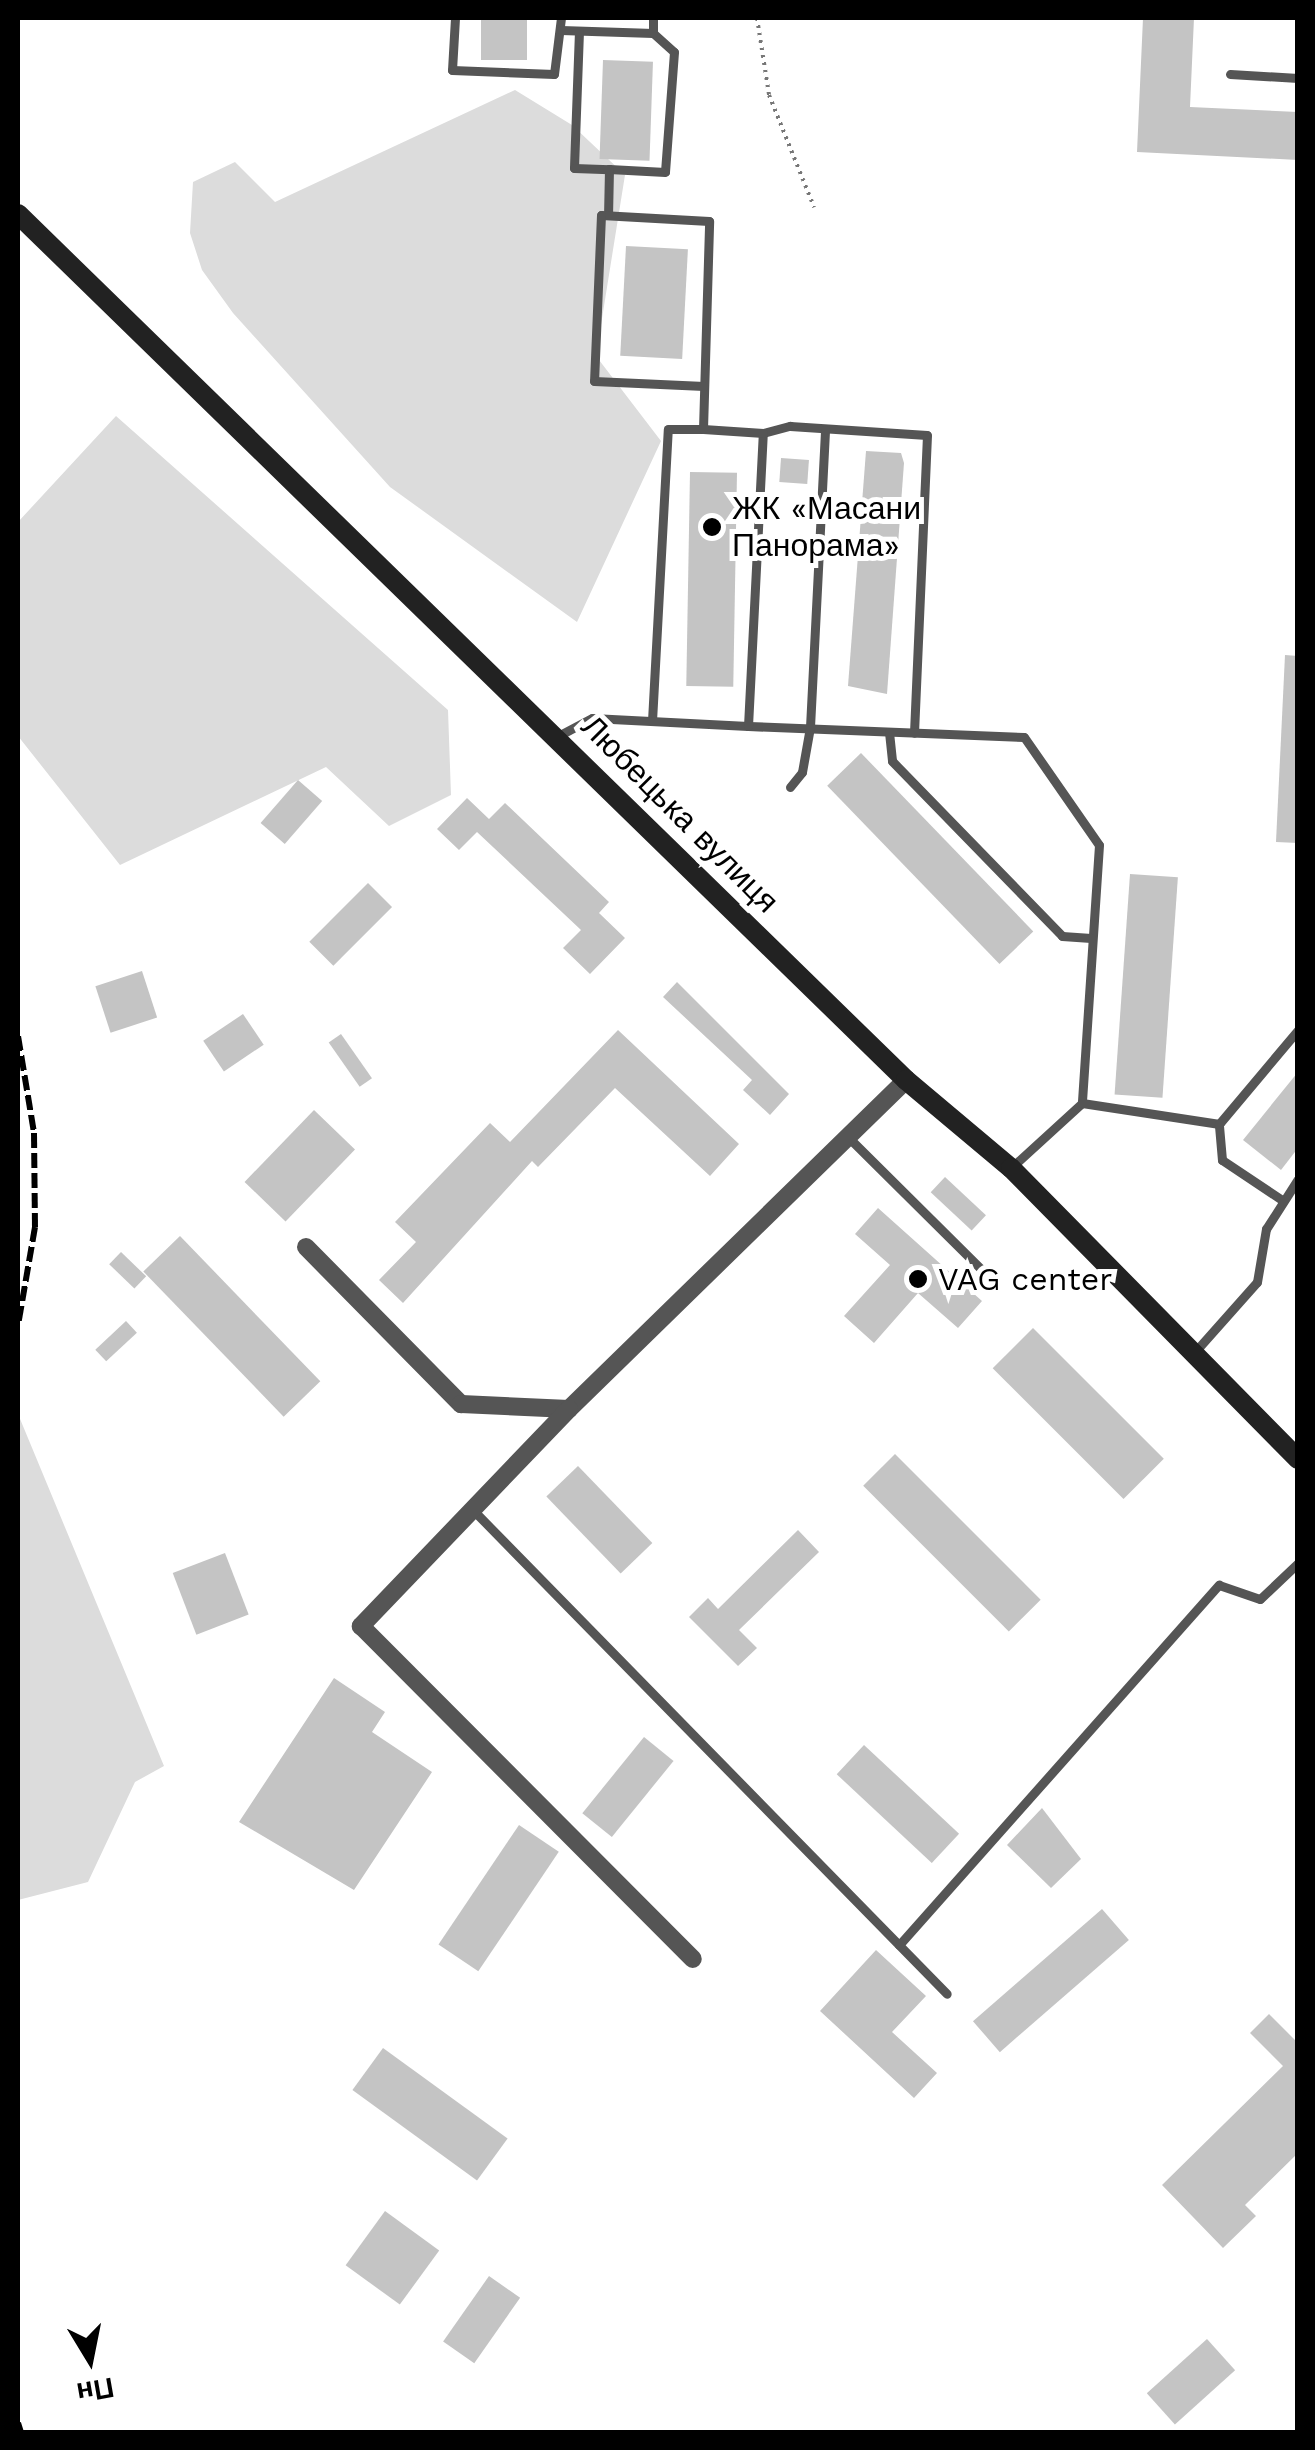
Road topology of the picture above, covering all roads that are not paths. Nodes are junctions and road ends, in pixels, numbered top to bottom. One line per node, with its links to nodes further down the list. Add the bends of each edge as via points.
1 (455, 18): 5 (lane, via 452,70 554,74)
2 (561, 18): 5 (lane)
3 (610, 18): 7 (lane)
4 (653, 18): 8 (lane)
5 (561, 30): 6 (lane)
6 (579, 30): 7 (lane); 11 (lane, via 574,168)
7 (608, 32): 8 (lane)
8 (653, 33): 11 (lane, via 674,52 665,172)
9 (1230, 74): 10 (lane)
10 (1298, 78)
11 (609, 169): 13 (lane)
12 (18, 214): 23 (main road, Любецька вулиця)
13 (608, 215): 14 (lane, via 709,221); 14 (lane, via 601,215 594,381)
14 (704, 386): 15 (lane)
15 (703, 429): 17 (lane); 18 (lane, via 668,429)
16 (825, 429): 17 (lane); 20 (lane); 22 (lane, via 927,435)
17 (763, 433): 19 (lane)
18 (652, 721): 19 (lane); 23 (lane, via 592,718)
19 (748, 726): 20 (lane)
20 (810, 726): 21 (lane); 24 (lane, via 802,772)
21 (889, 732): 22 (lane); 25 (lane, via 892,761 1062,936)
22 (914, 733): 25 (lane, via 1024,738 1099,845)
23 (558, 736): 27 (main road, Любецька вулиця)
24 (790, 788)
25 (1091, 938): 28 (lane)
26 (1298, 1030): 29 (lane)
27 (906, 1080): 30 (street); 31 (main road, Любецька вулиця)
28 (1082, 1103): 29 (lane); 31 (lane)
29 (1219, 1124): 33 (lane, via 1222,1160)
30 (848, 1137): 35 (lane); 37 (street)
31 (1011, 1168): 36 (main road, Любецька вулиця)
32 (1298, 1179): 33 (lane)
33 (1282, 1200): 36 (lane, via 1266,1229 1256,1282)
34 (306, 1246): 37 (street, via 461,1404)
35 (981, 1269)
36 (1192, 1356): 38 (main road, Любецька вулиця)
37 (569, 1409): 39 (street)
38 (1298, 1459)
39 (473, 1510): 41 (lane); 42 (street, via 361,1626)
40 (1298, 1563): 41 (lane, via 1260,1598 1219,1585)
41 (899, 1945): 43 (lane)
42 (692, 1959)
43 (947, 1994)

